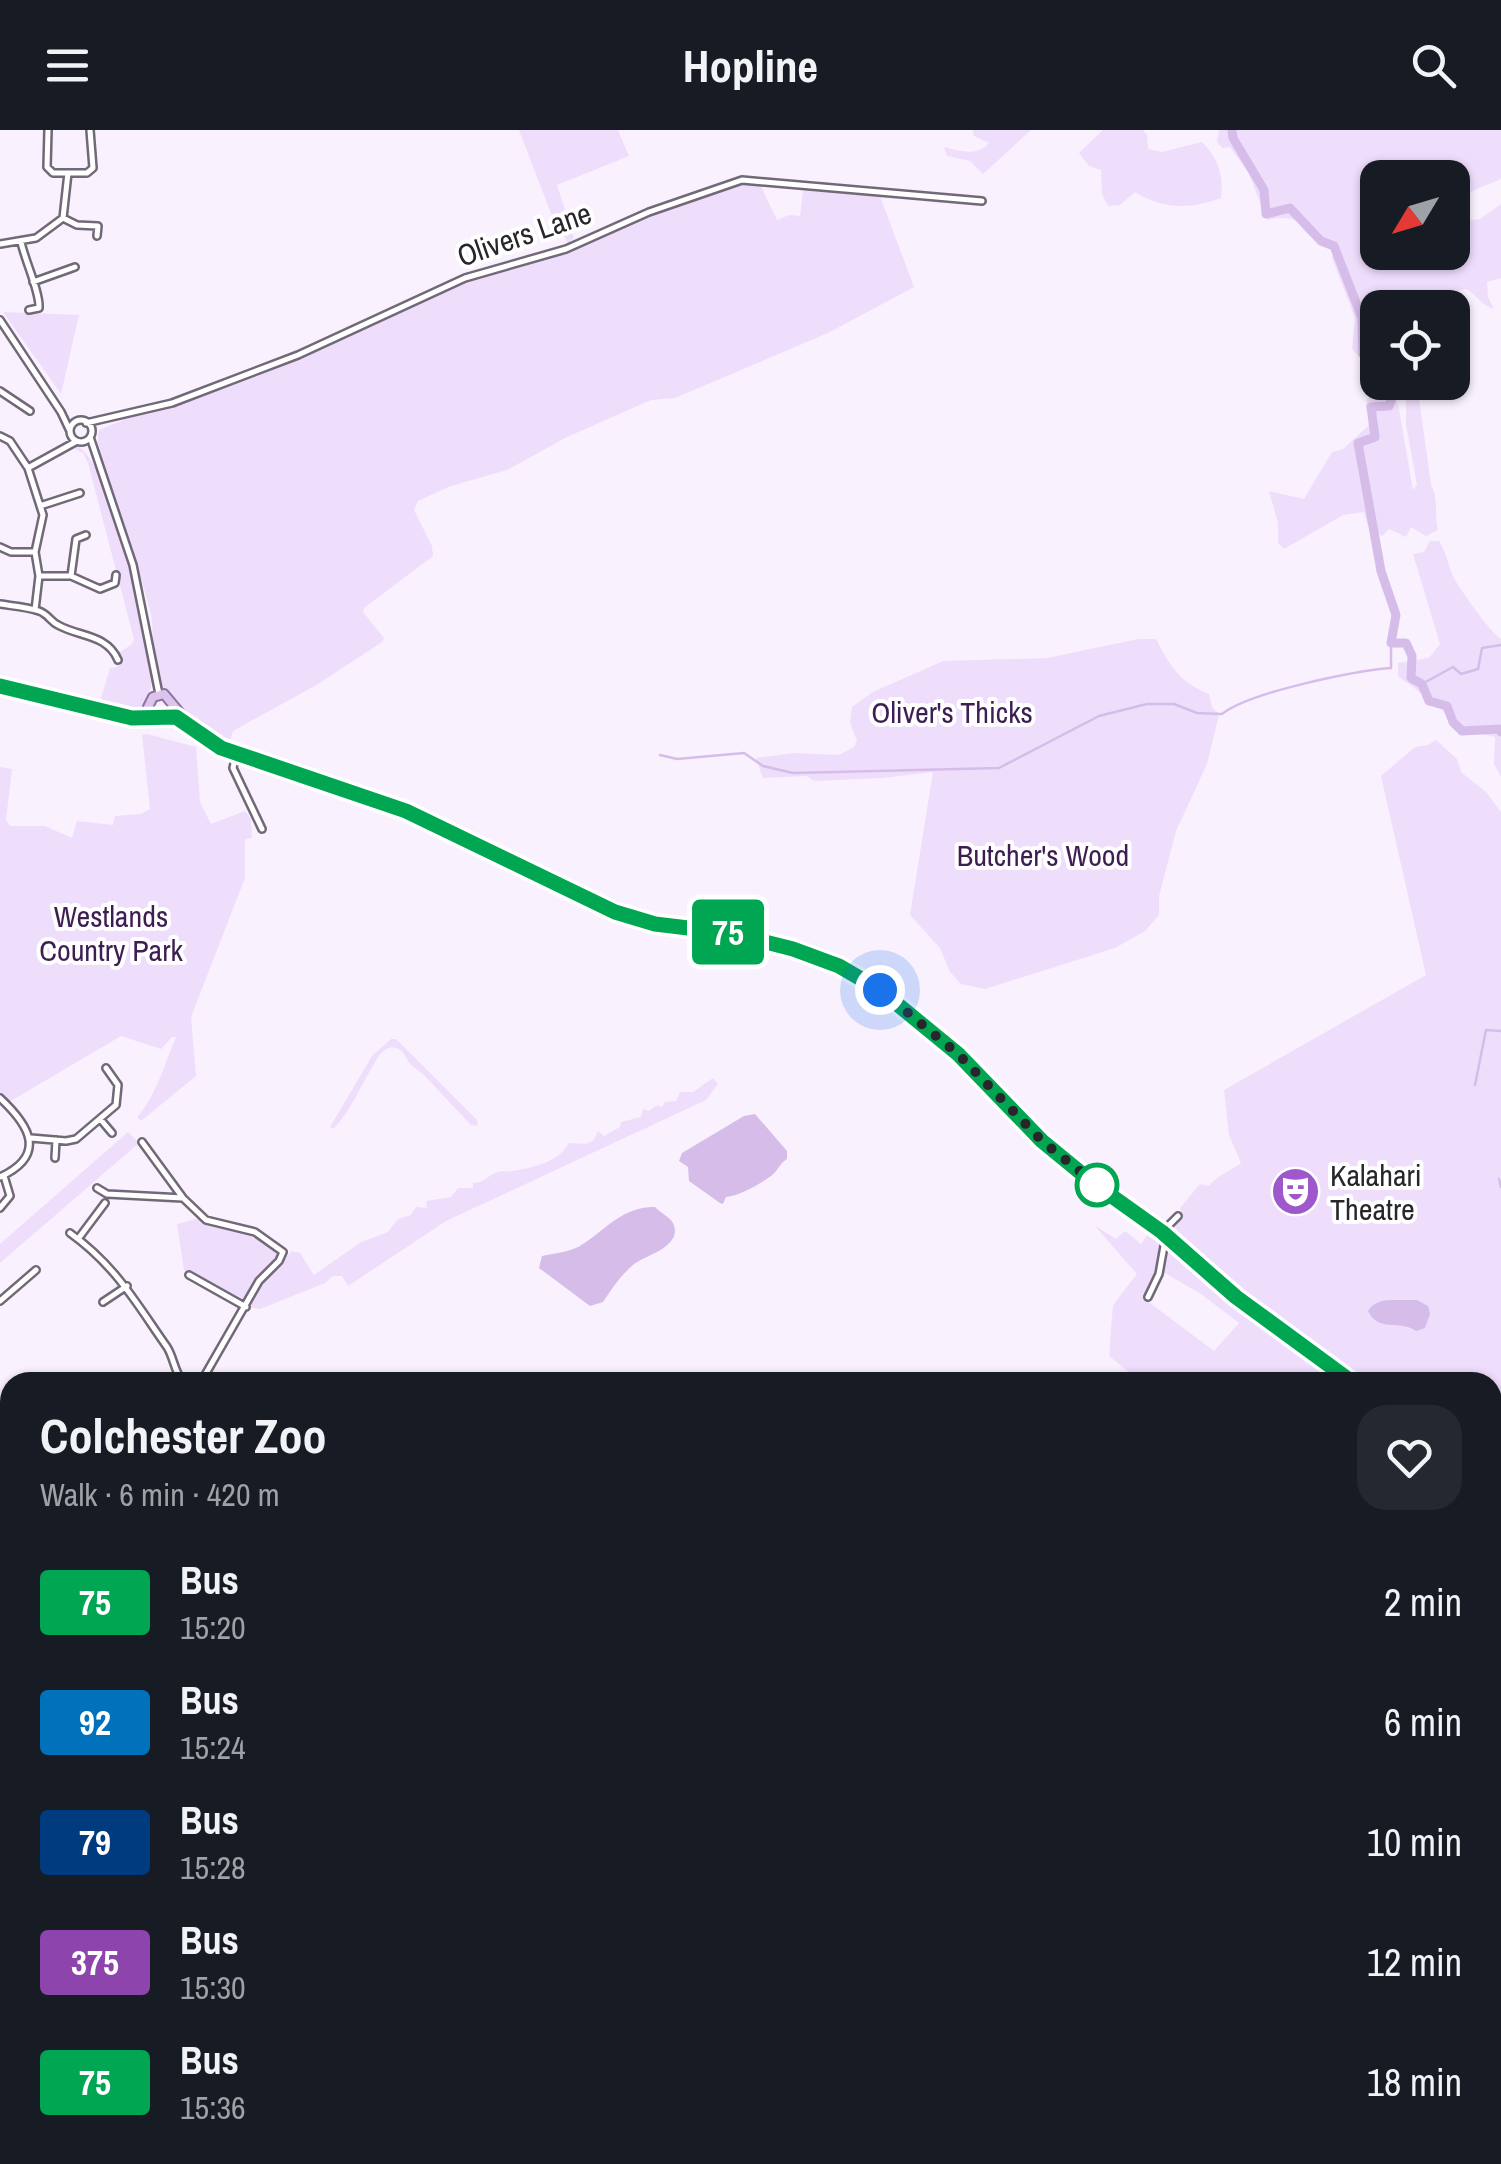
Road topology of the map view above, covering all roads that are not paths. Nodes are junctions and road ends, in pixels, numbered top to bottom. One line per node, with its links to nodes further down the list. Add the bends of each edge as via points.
1 (48, 130): 3 (street, via 48,168)
2 (90, 130): 3 (street, via 93,168)
3 (68, 173): 5 (street)
4 (982, 201): 20 (street, Olivers Lane, via 742,180 566,249 465,278 298,356 172,403)
5 (63, 218): 7 (street); 9 (street)
6 (102, 218): 7 (street)
7 (98, 226): 8 (street)
8 (97, 236)
9 (21, 242): 10 (street); 12 (street)
10 (0, 244)
11 (75, 266): 12 (street)
12 (33, 282): 13 (street)
13 (39, 308): 14 (street); 15 (street)
14 (29, 310)
15 (48, 310)
16 (0, 320): 19 (street)
17 (0, 391): 18 (street)
18 (30, 412)
19 (62, 412): 21 (street); 23 (street)
20 (98, 420): 22 (street, Olivers Lane); 24 (street)
21 (78, 421): 22 (street, Olivers Lane); 23 (street)
22 (86, 422): 24 (street)
23 (70, 433): 26 (street); 27 (street)
24 (90, 433): 26 (street); 28 (street)
25 (0, 436): 29 (street)
26 (80, 442): 27 (street); 28 (street)
27 (65, 448): 29 (street)
28 (93, 454): 42 (street, via 144,603)
29 (28, 468): 31 (street)
30 (72, 488): 31 (street, via 78,494)
31 (40, 506): 34 (street)
32 (86, 535): 37 (street, via 73,538)
33 (0, 547): 34 (street)
34 (35, 552): 36 (street)
35 (116, 574): 37 (street, via 117,587 94,589)
36 (39, 576): 37 (street); 39 (street)
37 (71, 576)
38 (0, 604): 39 (street)
39 (35, 610): 40 (street)
40 (118, 653)
41 (0, 686): 45 (main road)
42 (156, 695): 43 (main road); 44 (main road, via 168,696)
43 (148, 707): 45 (main road); 46 (main road)
44 (171, 712): 46 (main road); 47 (main road)
45 (125, 716): 46 (main road)
46 (152, 716)
47 (236, 754): 48 (street, via 233,768); 64 (main road, via 406,811 615,912 730,933 839,966 880,990 958,1054 1042,1141)
48 (262, 829)
49 (106, 1068): 51 (street, via 118,1096)
50 (0, 1098): 53 (street)
51 (102, 1120): 52 (street); 54 (street, via 76,1138)
52 (112, 1134)
53 (31, 1138): 54 (street); 57 (street, via 24,1156)
54 (56, 1140): 56 (street)
55 (142, 1142): 59 (street)
56 (55, 1158)
57 (2, 1177): 61 (street, via 10,1196)
58 (97, 1188): 59 (street)
59 (183, 1198): 72 (street, via 206,1220 255,1232 283,1252)
60 (105, 1204): 65 (street)
61 (0, 1208)
62 (1178, 1216): 64 (street)
63 (70, 1233): 65 (street)
64 (1164, 1233): 69 (street); 75 (main road, via 1236,1297)
65 (78, 1238): 68 (street)
66 (36, 1270): 70 (street)
67 (189, 1275): 72 (street)
68 (127, 1286): 71 (street); 73 (street)
69 (1148, 1298)
70 (0, 1302)
71 (102, 1302)
72 (246, 1308): 74 (street)
73 (177, 1372)
74 (207, 1372)
75 (1338, 1372)

